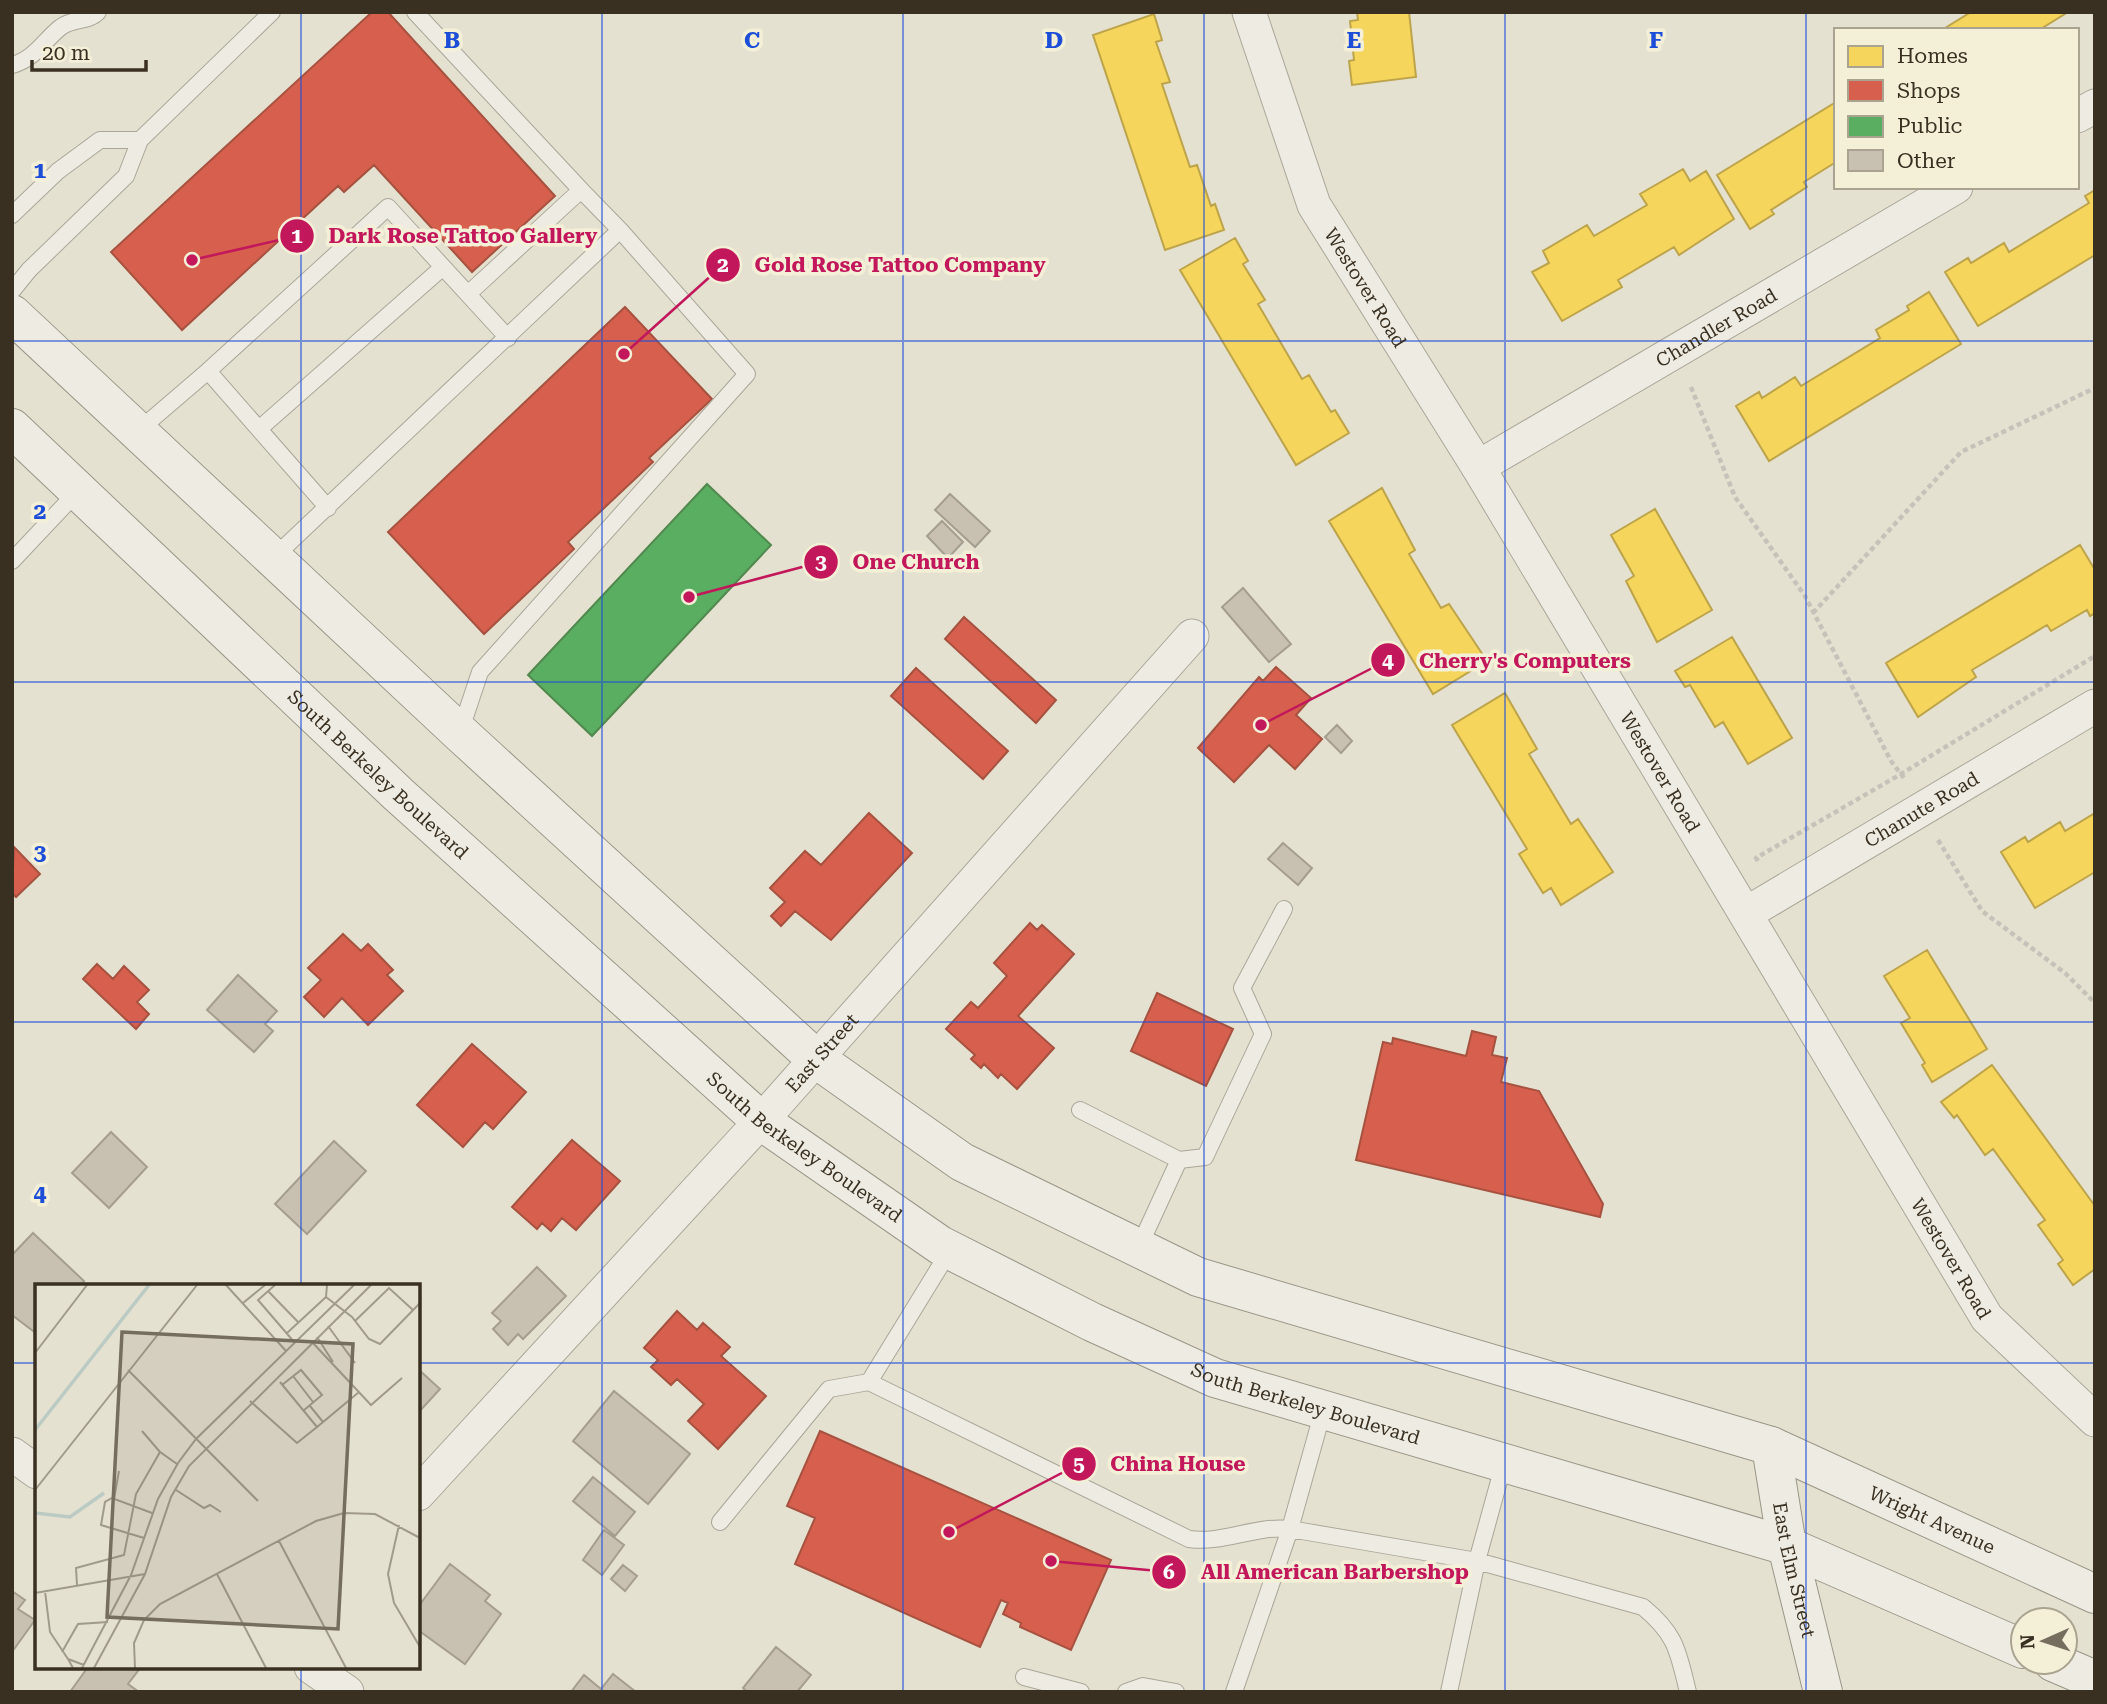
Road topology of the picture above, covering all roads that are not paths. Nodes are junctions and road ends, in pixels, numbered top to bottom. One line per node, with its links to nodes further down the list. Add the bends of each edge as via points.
1 (98, 12): 5 (lane, via 63,24 26,62)
2 (272, 12): 8 (lane)
3 (415, 12): 10 (lane)
4 (1249, 12): 22 (street, Westover Road, via 1314,205)
5 (12, 65)
6 (2095, 106): 7 (street)
7 (2079, 115)
8 (140, 140): 11 (lane, via 100,140 58,171); 14 (lane, via 126,176)
9 (1953, 189): 22 (street, Chandler Road)
10 (581, 190): 12 (lane); 15 (lane)
11 (12, 215)
12 (620, 230): 17 (lane); 29 (lane, via 747,374 481,672)
13 (443, 267): 15 (lane); 18 (lane, via 388,207); 20 (lane)
14 (12, 291)
15 (468, 294): 17 (lane)
16 (12, 314): 21 (street)
17 (508, 338): 24 (lane)
18 (208, 371): 20 (lane); 21 (lane)
19 (12, 428): 23 (street, South Berkeley Boulevard)
20 (259, 429): 24 (lane)
21 (136, 433): 25 (street)
22 (1478, 467): 31 (street, Westover Road)
23 (78, 491): 26 (lane); 34 (street, South Berkeley Boulevard, via 398,794)
24 (328, 508): 25 (lane)
25 (273, 558): 29 (street)
26 (12, 561)
27 (1192, 636): 32 (street, East Street)
28 (2095, 706): 31 (street, Chanute Road)
29 (460, 733): 32 (street)
30 (1284, 909): 35 (lane, via 1242,988 1262,1034 1205,1157)
31 (1746, 913): 40 (street, Westover Road, via 1987,1318)
32 (816, 1059): 34 (street, East Street); 36 (street, via 962,1162)
33 (1080, 1110): 35 (lane)
34 (761, 1121): 37 (street, South Berkeley Boulevard); 45 (street, East Street)
35 (1179, 1160): 36 (lane)
36 (1139, 1247): 41 (street, via 1198,1277)
37 (950, 1250): 38 (lane); 39 (street, South Berkeley Boulevard, via 1215,1378)
38 (869, 1382): 46 (lane, via 829,1390); 47 (lane, via 1189,1539 1201,1541 1273,1527)
39 (1323, 1411): 43 (street, South Berkeley Boulevard); 47 (lane)
40 (2095, 1420)
41 (1771, 1446): 48 (street, East Elm Street); 50 (street, Wright Avenue)
42 (12, 1454): 44 (street)
43 (1505, 1462): 48 (street, South Berkeley Boulevard); 49 (lane)
44 (35, 1471)
45 (420, 1492)
46 (720, 1522)
47 (1290, 1529): 49 (lane); 58 (lane)
48 (1787, 1546): 51 (street); 61 (street, East Elm Street)
49 (1477, 1561): 59 (lane); 60 (lane, via 1643,1607 1665,1624 1676,1644)
50 (2095, 1594)
51 (2009, 1643)
52 (314, 1669): 54 (street)
53 (1024, 1676): 55 (lane)
54 (346, 1692)
55 (1082, 1692)
56 (1126, 1692): 57 (lane, via 1143,1686)
57 (1176, 1692)
58 (1234, 1692)
59 (1448, 1692)
60 (1688, 1692)
61 (1823, 1692)

